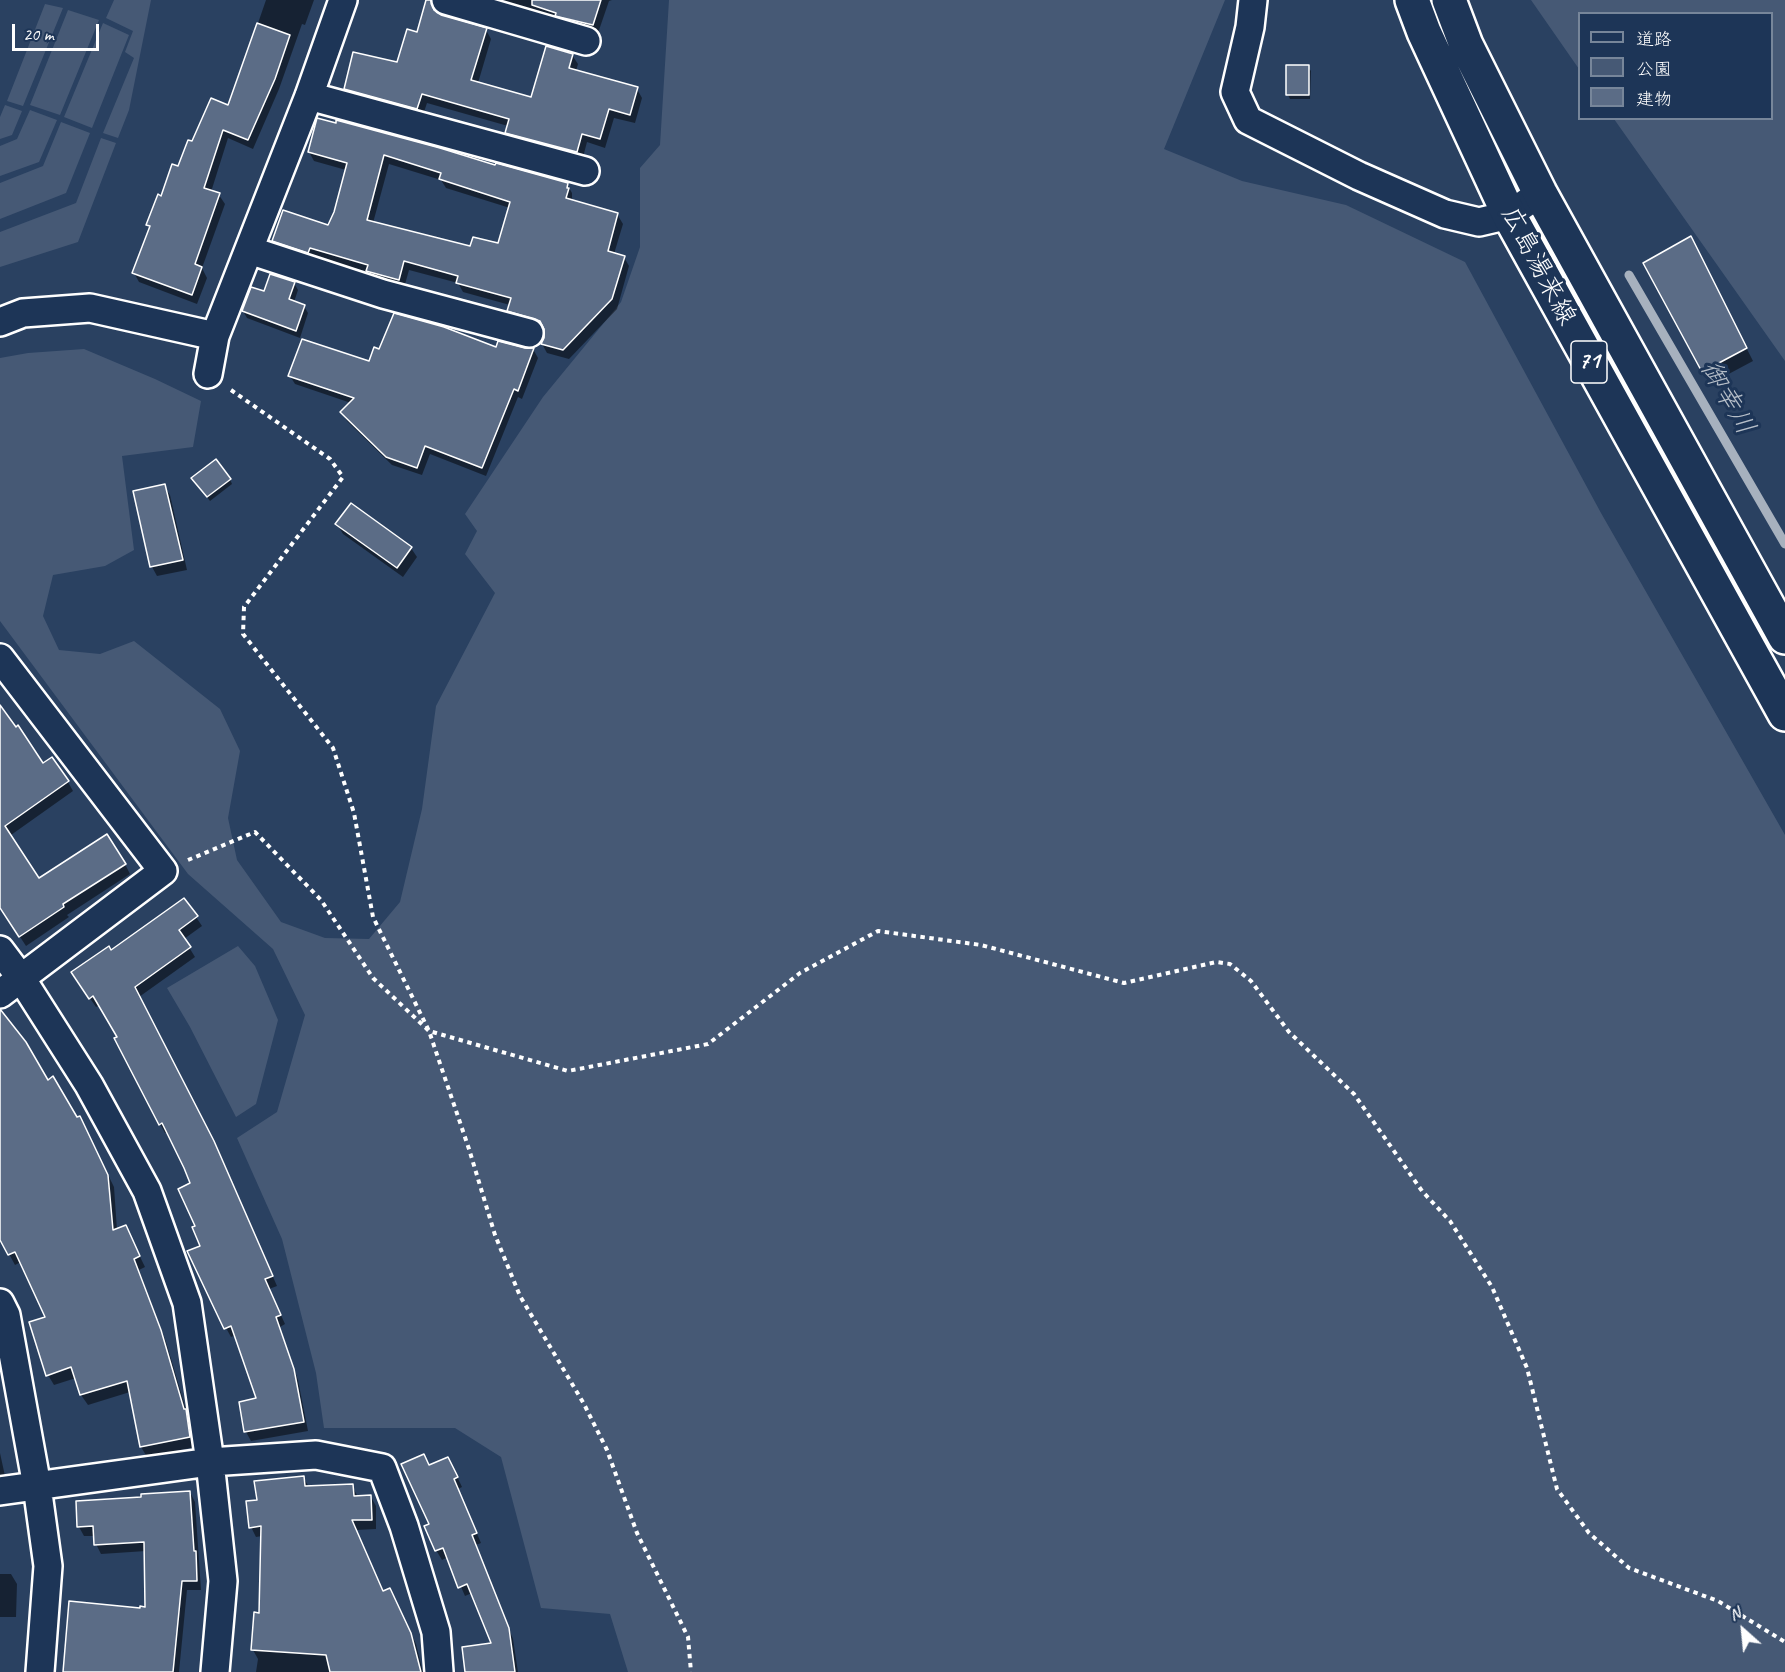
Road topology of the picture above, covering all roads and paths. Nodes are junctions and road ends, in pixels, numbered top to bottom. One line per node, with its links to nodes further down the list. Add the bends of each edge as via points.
1 (343, 0): 7 (street)
2 (446, 0): 6 (street)
3 (1253, 0): 10 (street, via 1235,92 1248,120 1445,214 1479,222)
4 (1412, 0): 10 (main road, 広島湯来線 / 71)
5 (1449, 0): 9 (main road, 広島湯来線 / 71, via 1466,45)
6 (586, 41)
7 (309, 96): 8 (street); 11 (street)
8 (585, 171)
9 (1540, 193): 10 (street); 16 (main road, 広島湯来線 / 71)
10 (1509, 214): 18 (main road, 広島湯来線 / 71)
11 (249, 250): 13 (street, via 383,294); 14 (street)
12 (0, 322): 14 (street, via 23,313 90,308)
13 (529, 333)
14 (215, 336): 15 (street)
15 (208, 374): 22 (path, via 330,459 343,477 244,607 243,633 333,748 354,813 373,917)
16 (1785, 637)
17 (0, 658): 19 (street)
18 (1785, 714)
19 (163, 870): 21 (street); 22 (path, via 255,832 321,900 373,978)
20 (0, 950): 21 (street)
21 (11, 986): 24 (street, via 88,1085 147,1191 187,1303)
22 (429, 1031): 27 (path, via 568,1071 708,1044 800,973 878,931 981,945 1124,983 1216,962 1230,964 1251,981 1289,1032 1354,1094 1422,1191 1450,1221 1492,1287 1527,1368 1557,1489 1589,1533 1629,1568 1718,1601); 31 (path, via 499,1245 520,1296 608,1450 638,1533 688,1637)
23 (0, 1303): 25 (street, via 6,1315)
24 (210, 1462): 25 (street); 29 (street, via 223,1581); 30 (street, via 316,1455 382,1468 436,1632)
25 (37, 1486): 26 (street); 28 (street, via 48,1566)
26 (0, 1491)
27 (1785, 1642)
28 (40, 1672)
29 (215, 1672)
30 (439, 1672)
31 (691, 1672)

